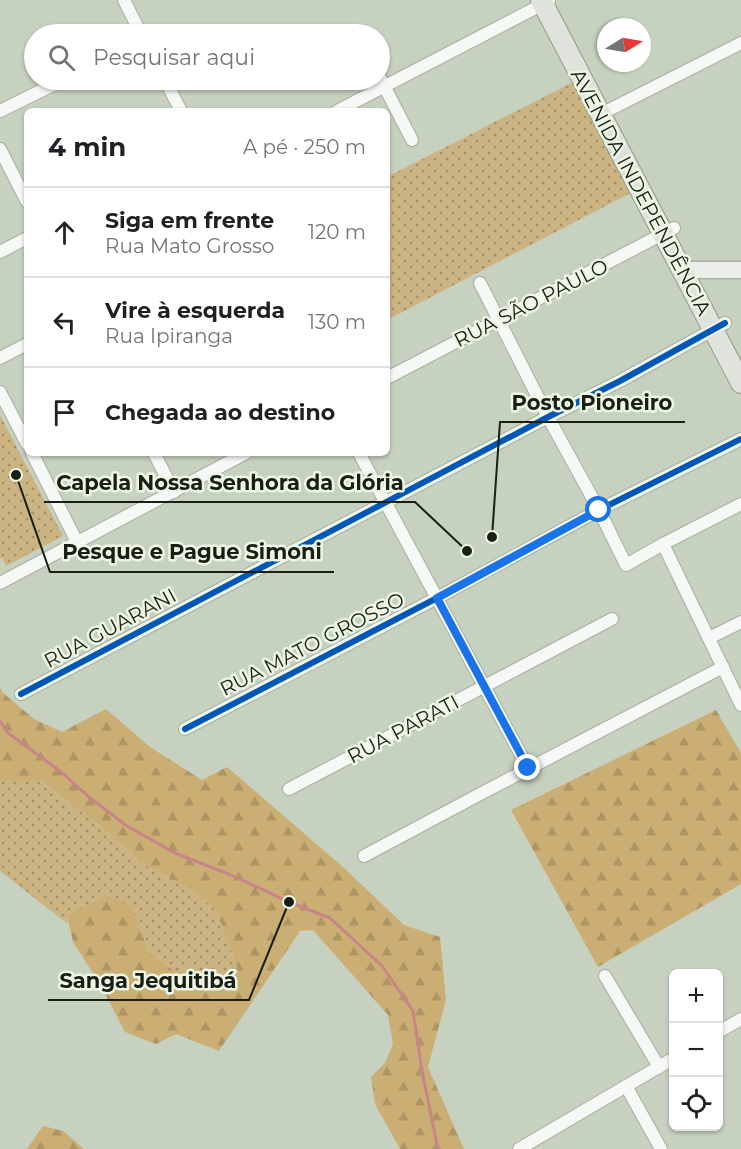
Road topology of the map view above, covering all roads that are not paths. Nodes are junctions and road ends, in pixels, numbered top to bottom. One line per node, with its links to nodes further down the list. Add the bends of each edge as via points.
1 (124, 0): 3 (street)
2 (548, 1): 5 (street); 13 (main road, AVENIDA INDEPENDÊNCIA)
3 (136, 24)
4 (741, 43): 13 (street)
5 (390, 79)
6 (43, 90): 12 (street)
7 (170, 90): 10 (street)
8 (371, 90): 11 (street)
9 (386, 90): 14 (street)
10 (179, 108)
11 (342, 108)
12 (0, 111)
13 (606, 111): 17 (main road, AVENIDA INDEPENDÊNCIA)
14 (412, 140)
15 (0, 149): 16 (street)
16 (24, 196)
17 (669, 231): 20 (main road, AVENIDA INDEPENDÊNCIA); 23 (street, RUA SÃO PAULO)
18 (24, 240): 19 (street)
19 (0, 252)
20 (690, 270): 21 (street); 24 (main road, AVENIDA INDEPENDÊNCIA)
21 (741, 270)
22 (480, 283): 23 (street)
23 (498, 320): 28 (street, RUA SÃO PAULO); 31 (street)
24 (719, 326): 26 (main road, AVENIDA INDEPENDÊNCIA); 29 (main road, AVENIDA INDEPENDÊNCIA); 31 (street, RUA GUARANI)
25 (24, 346): 27 (street)
26 (741, 354)
27 (0, 358)
28 (390, 376)
29 (741, 383)
30 (0, 392): 32 (street)
31 (548, 417): 39 (street, RUA GUARANI); 41 (street)
32 (24, 438)
33 (741, 439): 41 (street, RUA MATO GROSSO)
34 (34, 456): 42 (street)
35 (156, 456): 38 (street)
36 (240, 456): 38 (street)
37 (361, 456): 39 (street)
38 (174, 492): 42 (street)
39 (385, 503): 45 (street); 51 (street, RUA GUARANI)
40 (741, 504): 43 (street)
41 (599, 510): 43 (street, via 626,564); 45 (street, RUA MATO GROSSO)
42 (78, 542): 44 (street)
43 (663, 544): 48 (street)
44 (0, 583)
45 (437, 598): 50 (street); 53 (street, RUA MATO GROSSO)
46 (612, 619): 50 (street, RUA PARATI)
47 (741, 622): 48 (street)
48 (709, 638): 49 (street)
49 (723, 667): 52 (street); 54 (street)
50 (484, 687): 54 (street); 55 (street, RUA PARATI)
51 (21, 694)
52 (741, 705)
53 (185, 729)
54 (528, 768): 56 (street)
55 (289, 789)
56 (364, 856)
57 (605, 976): 61 (street)
58 (741, 1019): 59 (street)
59 (723, 1029)
60 (669, 1061): 61 (street)
61 (658, 1067): 62 (street)
62 (626, 1086): 63 (street); 64 (street)
63 (519, 1149)
64 (661, 1149)

